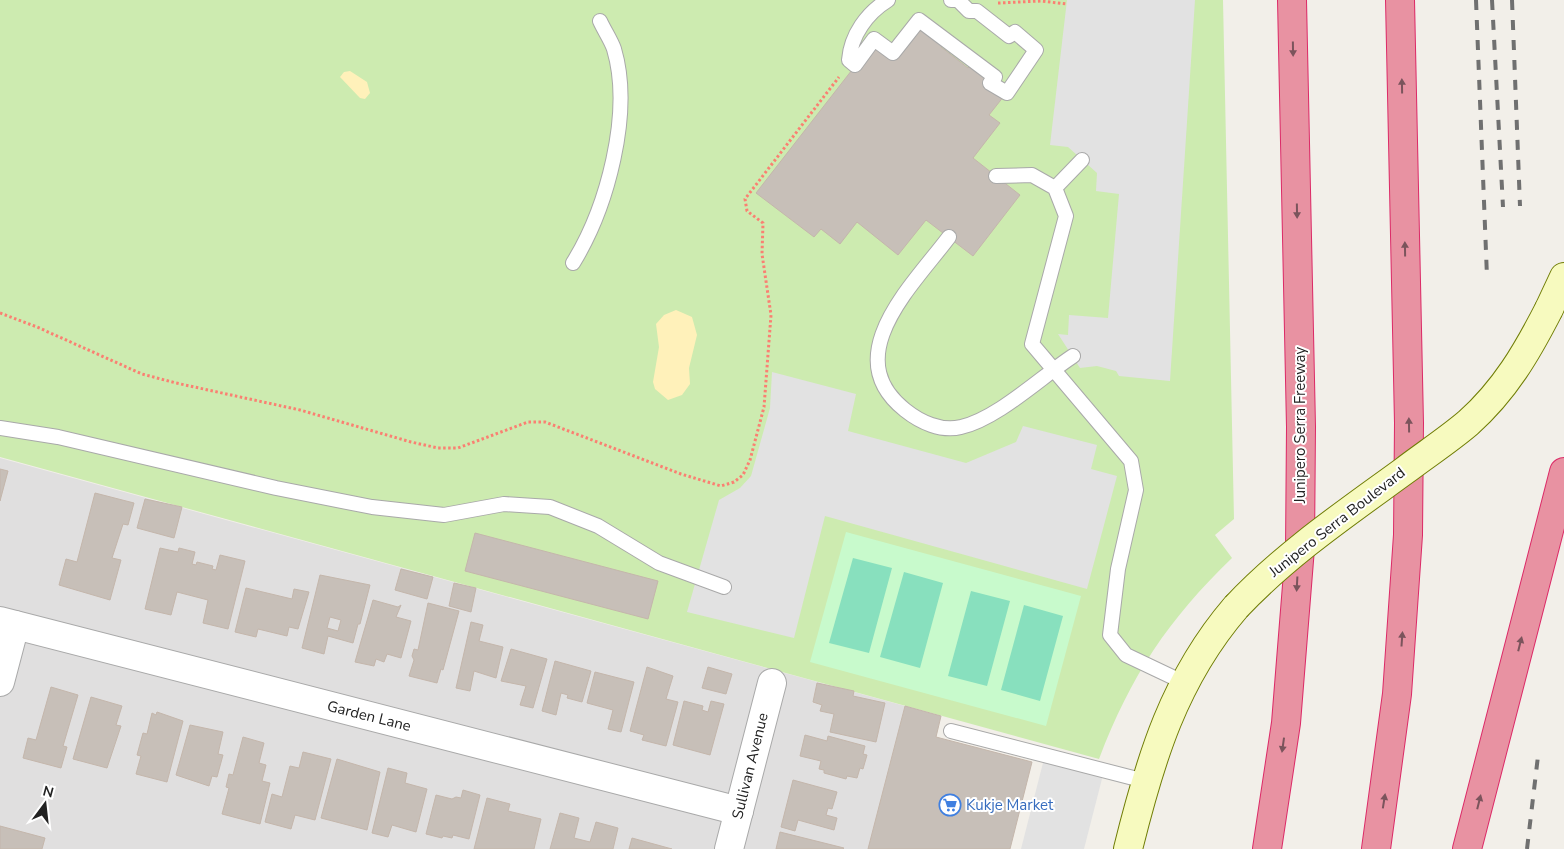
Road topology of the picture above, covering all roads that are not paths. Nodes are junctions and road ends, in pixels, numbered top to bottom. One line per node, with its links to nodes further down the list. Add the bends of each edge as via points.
1 (888, 0): 2 (lane, via 870,12 850,50 851,62 855,65 874,39 893,54 919,20 995,77 990,83 1007,93 1036,50 1015,32 1010,36 977,12 969,11 958,0)
2 (951, 0)
3 (1292, 0): 26 (highway, Junipero Serra Freeway, one-way to 26, via 1301,417 1300,548 1286,723)
4 (1400, 0): 27 (highway, one-way to 4, via 1397,694 1408,535 1409,423)
5 (600, 22): 10 (lane, via 613,48 619,79 620,112 596,222)
6 (1082, 160): 8 (lane)
7 (996, 176): 8 (lane, via 1032,175)
8 (1055, 188): 13 (lane, via 1066,216 1032,344)
9 (949, 238): 13 (lane, via 889,316 877,346 882,387 905,410 928,426 959,428 984,419)
10 (573, 263)
11 (1564, 277): 20 (main road, Junipero Serra Boulevard, bridge, via 1524,358 1497,392 1468,423 1303,544 1266,577 1209,639)
12 (1073, 356): 13 (lane)
13 (1053, 369): 20 (lane, via 1131,461 1136,490 1118,569 1110,635 1126,655)
14 (0, 428): 16 (lane, via 58,437 372,507 444,516 504,504 550,507 598,526 659,563)
15 (1564, 472): 28 (highway, one-way to 15)
16 (724, 587)
17 (8, 623): 18 (street); 23 (street, Garden Lane)
18 (0, 682)
19 (772, 683): 23 (street, Sullivan Avenue)
20 (1185, 683): 22 (main road, Junipero Serra Boulevard, via 1170,710)
21 (951, 731): 22 (lane)
22 (1146, 781): 25 (main road, Junipero Serra Boulevard)
23 (739, 811): 24 (street, Sullivan Avenue)
24 (729, 849)
25 (1128, 849)
26 (1266, 849)
27 (1376, 849)
28 (1467, 849)

